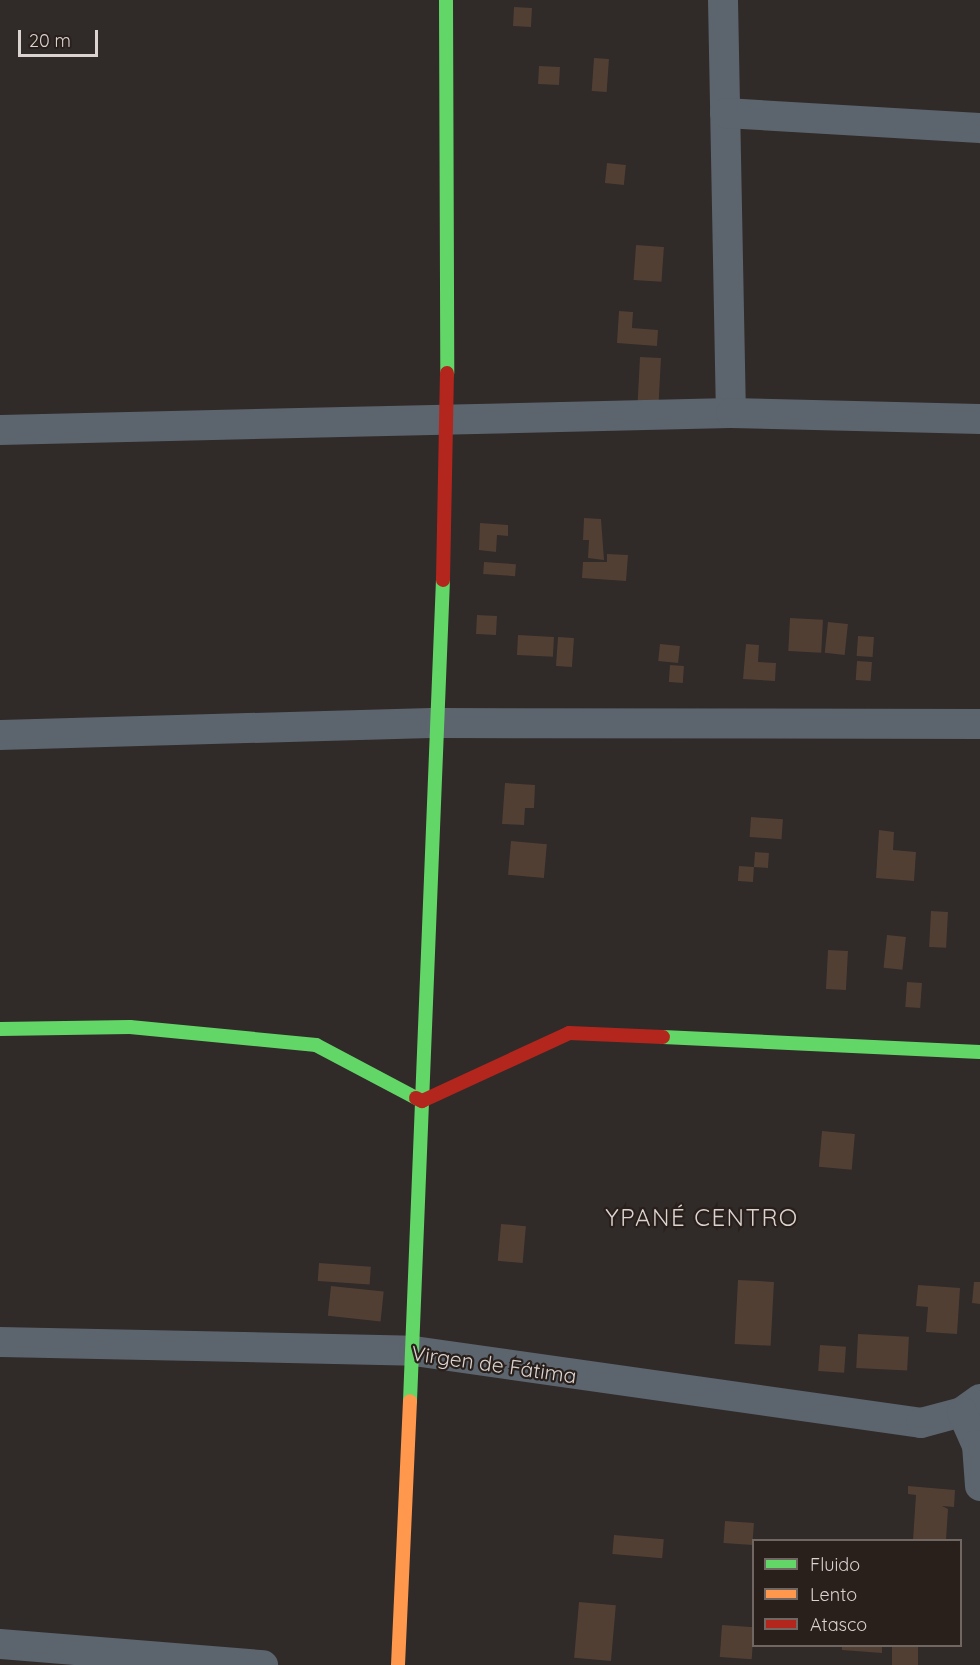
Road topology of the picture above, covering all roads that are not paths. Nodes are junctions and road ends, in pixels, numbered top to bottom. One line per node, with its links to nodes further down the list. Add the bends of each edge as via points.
1 (446, 0): 7 (street)
2 (723, 0): 3 (street)
3 (725, 113): 4 (street); 5 (street)
4 (980, 128)
5 (731, 413): 6 (street); 7 (street)
6 (980, 419)
7 (447, 420): 8 (street); 9 (street)
8 (0, 430)
9 (440, 723): 10 (street); 11 (street); 14 (street)
10 (980, 723)
11 (0, 735)
12 (0, 1029): 14 (street, via 130,1027 316,1045)
13 (980, 1052): 14 (street, via 569,1033)
14 (422, 1101): 16 (street)
15 (0, 1342): 16 (street, Virgen de Fátima)
16 (414, 1351): 17 (street, Virgen de Fátima, via 921,1424); 21 (street)
17 (971, 1405): 18 (street)
18 (980, 1486)
19 (0, 1644): 20 (street)
20 (263, 1665)
21 (398, 1665)

